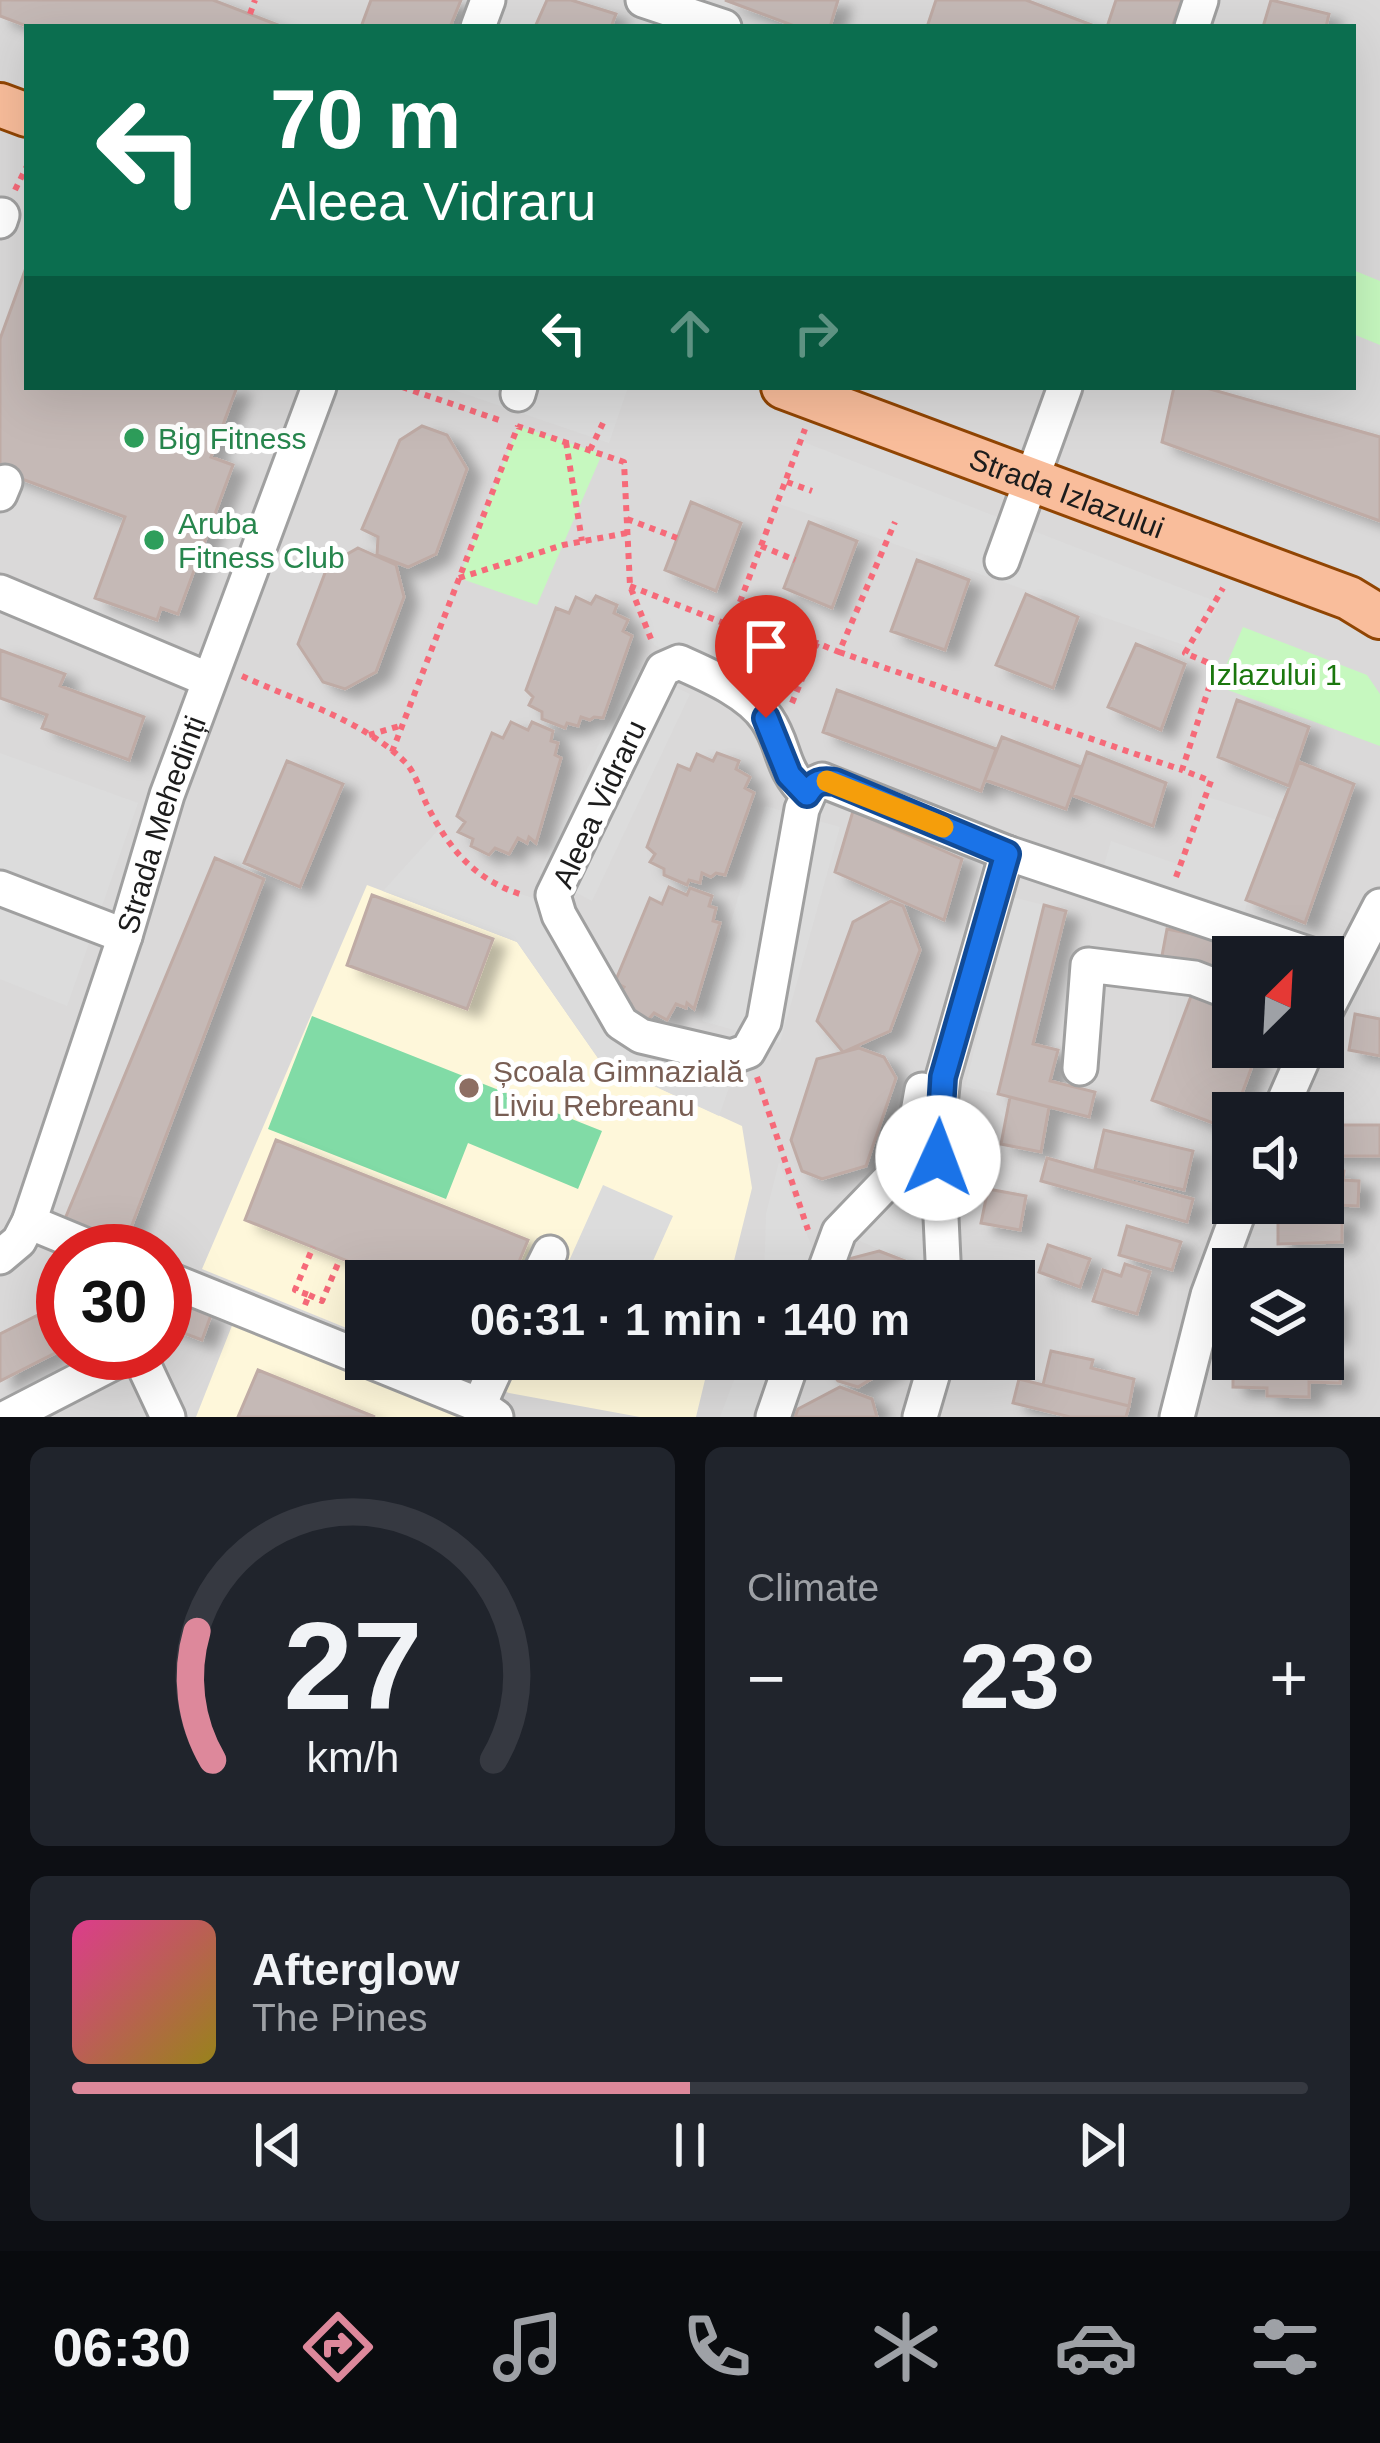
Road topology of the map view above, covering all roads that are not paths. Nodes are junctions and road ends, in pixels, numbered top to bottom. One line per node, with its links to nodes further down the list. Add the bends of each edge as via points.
1 (643, 0): 2 (street)
2 (715, 24)
3 (318, 390): 10 (street, Strada Mehedinți)
4 (791, 390): 6 (main road, Strada Izlazului)
5 (1064, 390): 6 (street)
6 (1031, 480): 7 (street); 9 (main road, Strada Izlazului)
7 (1002, 561)
8 (0, 592): 10 (street)
9 (1370, 607)
10 (220, 676): 15 (street, Strada Mehedinți, via 166,795)
11 (807, 794): 11 (street, Aleea Vidraru, via 764,1022 748,1051 730,1057 641,1036 621,1023 555,904 556,886 663,669 679,662 758,709 789,775); 12 (street, via 822,780 835,782)
12 (1007, 854): 16 (street); 20 (street)
13 (0, 887): 15 (street)
14 (1380, 906): 17 (street)
15 (125, 936): 21 (street, Strada Mehedinți)
16 (1258, 936)
17 (1344, 945)
18 (1212, 985): 19 (street, via 1088,965)
19 (1080, 1068)
20 (943, 1077): 26 (street, via 918,1096 913,1140 890,1180 838,1232); 27 (street, via 937,1132)
21 (29, 1222): 23 (street); 24 (street); 25 (street, Strada Mehedinți)
22 (1234, 1224): 39 (street)
23 (36, 1225)
24 (36, 1228)
25 (0, 1257)
26 (828, 1260)
27 (943, 1260)
28 (192, 1289): 34 (street)
29 (81, 1380): 35 (street)
30 (149, 1380): 36 (street)
31 (495, 1380): 34 (street)
32 (786, 1380): 37 (street)
33 (931, 1380): 38 (street)
34 (487, 1411)
35 (8, 1417)
36 (168, 1417)
37 (773, 1417)
38 (920, 1417)
39 (1177, 1417)

